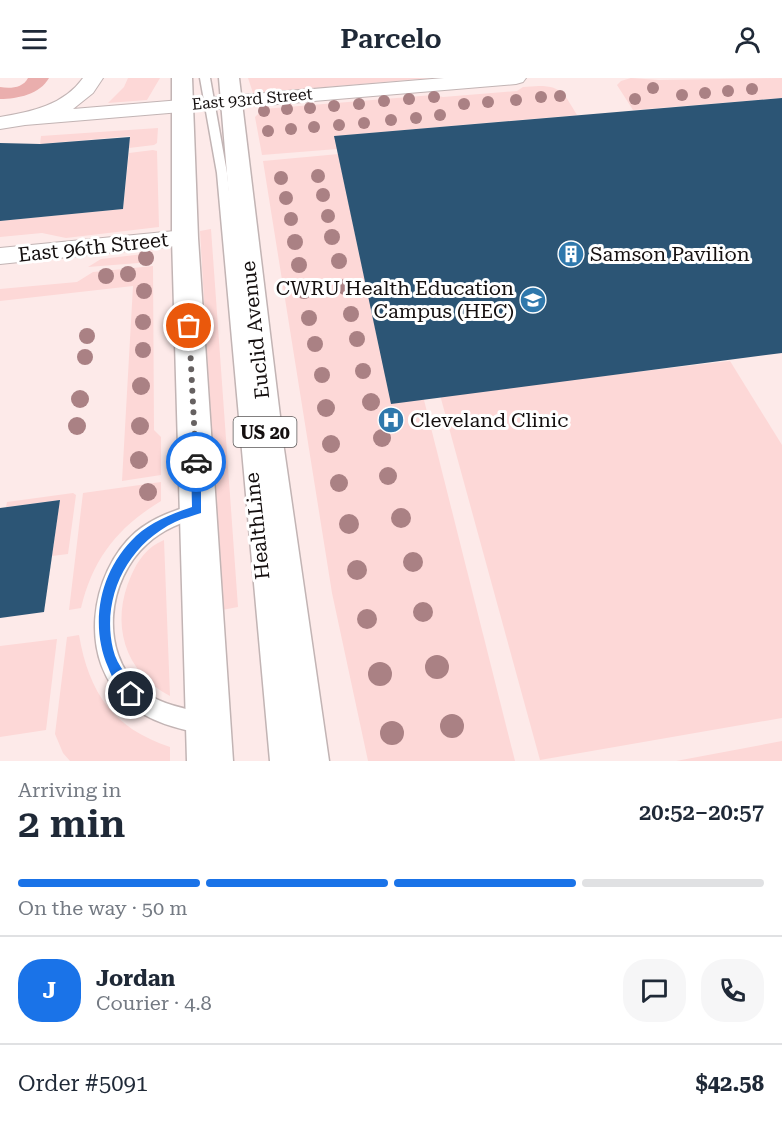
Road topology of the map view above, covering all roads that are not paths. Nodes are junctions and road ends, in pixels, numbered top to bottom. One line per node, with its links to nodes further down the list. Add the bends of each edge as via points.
1 (93, 78): 5 (street, East 93rd Street, via 74,99)
2 (205, 78): 4 (lane, HealthLine)
3 (516, 78): 4 (street, East 93rd Street)
4 (207, 93): 5 (street, East 93rd Street); 7 (main road); 12 (lane, HealthLine, via 222,173); 13 (main road, Euclid Avenue / US 20, via 267,449)
5 (25, 119): 6 (street, East 93rd Street)
6 (0, 123)
7 (185, 238): 8 (street, East 96th Street); 9 (main road)
8 (0, 256)
9 (198, 510): 10 (main road); 10 (lane, via 166,521 133,546 117,570 106,598 103,630 111,661 131,694 158,711)
10 (208, 724): 11 (main road)
11 (210, 761)
12 (280, 761)
13 (306, 761)

